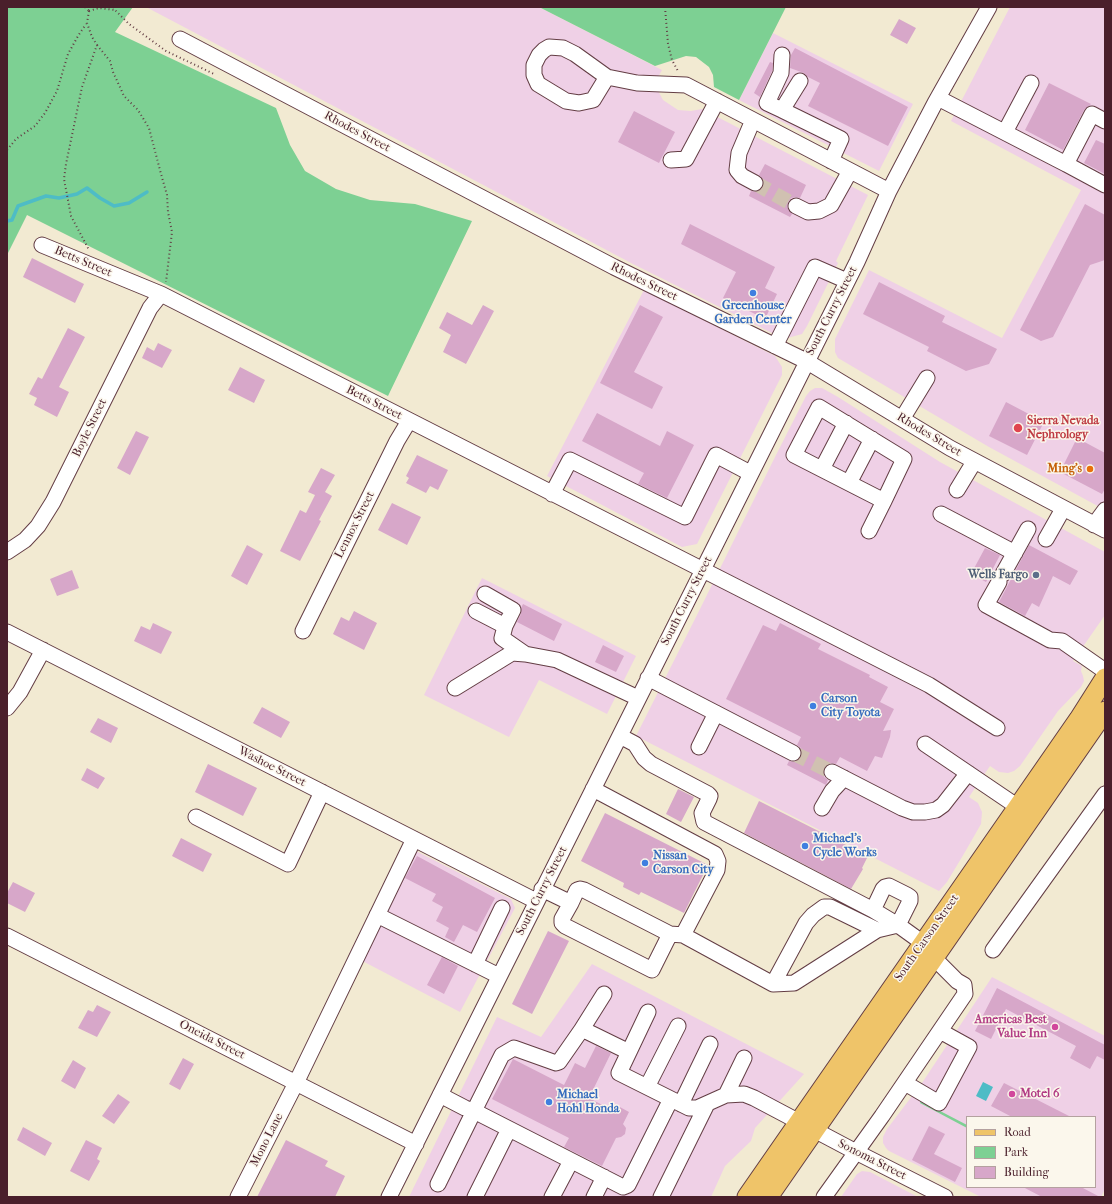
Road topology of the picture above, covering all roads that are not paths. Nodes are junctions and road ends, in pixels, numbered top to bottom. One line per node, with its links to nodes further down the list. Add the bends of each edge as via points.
1 (988, 7): 7 (street, South Curry Street)
2 (180, 38): 24 (street, Rhodes Street, via 614,267)
3 (782, 55): 9 (street, via 781,73 767,103)
4 (607, 77): 4 (street, via 563,48 549,47 539,55 534,65 534,75 538,84 566,100 579,103 593,100); 8 (street, via 637,83 686,84)
5 (800, 81): 9 (street)
6 (1031, 83): 12 (street)
7 (938, 98): 12 (street); 19 (street, South Curry Street)
8 (717, 101): 10 (street); 13 (street, via 686,158)
9 (782, 110): 14 (street, via 841,139)
10 (753, 120): 14 (street); 17 (street, via 739,153 737,170)
11 (1105, 121): 15 (street, via 1092,114)
12 (1005, 132): 15 (street)
13 (671, 160)
14 (831, 160): 16 (street)
15 (1066, 164): 18 (street)
16 (850, 171): 19 (street); 20 (street, via 831,205 819,212 808,212)
17 (755, 183)
18 (1105, 185)
19 (889, 191): 22 (street, South Curry Street)
20 (796, 206)
21 (42, 245): 23 (street, Betts Street)
22 (847, 281): 24 (street, via 815,266); 25 (street, South Curry Street)
23 (161, 294): 28 (street, Betts Street); 45 (street, Boyle Street, via 150,308 53,502 38,526 25,540)
24 (775, 346): 25 (street, Rhodes Street)
25 (806, 361): 27 (street, Rhodes Street); 33 (street, South Curry Street)
26 (927, 378): 27 (street)
27 (902, 419): 31 (street, Rhodes Street)
28 (409, 421): 36 (street, Betts Street); 51 (street, Lennox Street)
29 (846, 423): 30 (street); 32 (street); 32 (street, via 819,407 794,455)
30 (872, 439): 34 (street); 37 (street, via 904,459)
31 (974, 462): 35 (street); 38 (street, Rhodes Street)
32 (822, 469): 34 (street)
33 (750, 473): 36 (street, via 716,455 685,517 570,460); 47 (street, South Curry Street)
34 (849, 483): 37 (street)
35 (957, 490)
36 (552, 494): 47 (street, Betts Street)
37 (884, 501): 43 (street)
38 (1063, 509): 41 (street, Rhodes Street); 44 (street)
39 (1105, 510): 41 (street)
40 (941, 514): 46 (street)
41 (1100, 528)
42 (1028, 529): 46 (street)
43 (869, 531)
44 (1046, 539)
45 (7, 552)
46 (1015, 553): 55 (street, via 986,605 1050,640 1062,641)
47 (702, 570): 56 (street, South Curry Street); 63 (street, Betts Street, via 928,685)
48 (485, 594): 50 (street, via 512,610)
49 (476, 611): 50 (street)
50 (505, 626): 54 (street, via 502,638)
51 (303, 631)
52 (7, 632): 53 (street, Washoe Street)
53 (43, 650): 60 (street, via 20,692); 70 (street, Washoe Street)
54 (525, 654): 58 (street, via 512,653); 59 (street, via 557,660)
55 (1105, 671)
56 (648, 678): 59 (street, South Curry Street); 62 (street)
57 (1105, 678): 72 (main road, South Carson Street)
58 (455, 688)
59 (638, 698): 64 (street, South Curry Street)
60 (7, 708)
61 (1105, 711): 87 (main road, South Carson Street)
62 (716, 713): 66 (street); 67 (street)
63 (997, 728)
64 (620, 736): 69 (street, South Curry Street); 79 (street, via 635,744 651,764 710,796 702,813 704,822)
65 (925, 744): 68 (street)
66 (699, 747)
67 (793, 753)
68 (968, 773): 72 (street); 73 (street, via 943,805 936,810 913,812 838,775)
69 (593, 790): 76 (street, South Curry Street); 83 (street, via 715,854 718,861 717,870)
70 (322, 792): 74 (street, via 288,864); 75 (street, Washoe Street)
71 (1105, 794): 86 (street)
72 (1018, 807): 85 (main road, South Carson Street)
73 (822, 808)
74 (196, 817)
75 (414, 839): 76 (street, Washoe Street); 80 (street, Mono Lane)
76 (539, 895): 77 (street, Washoe Street); 89 (street, South Curry Street)
77 (571, 903): 83 (street, via 577,890 584,890); 83 (street, via 562,919 565,926 652,970)
78 (502, 908): 88 (street)
79 (873, 910): 81 (street); 81 (street, via 885,887 888,886 906,895 910,901)
80 (377, 915): 88 (street); 99 (street, Mono Lane)
81 (898, 925): 82 (street); 85 (street)
82 (877, 930): 90 (street, via 794,983); 90 (street, via 830,907 824,908 806,923)
83 (677, 935): 90 (street)
84 (7, 936): 99 (street, Oneida Street)
85 (923, 943): 87 (main road); 107 (main road, South Carson Street)
86 (993, 950)
87 (934, 958): 95 (street, via 964,985 965,994); 107 (main road, South Carson Street)
88 (475, 964): 89 (street)
89 (499, 976): 102 (street, South Curry Street)
90 (773, 984)
91 (604, 994): 94 (street)
92 (648, 1012): 97 (street)
93 (678, 1026): 101 (street)
94 (582, 1029): 97 (street); 106 (street, via 556,1063 514,1048 502,1055)
95 (940, 1031): 100 (street); 100 (street, via 969,1047 939,1103)
96 (710, 1044): 104 (street)
97 (629, 1052): 101 (street, via 619,1073)
98 (744, 1058): 103 (street)
99 (296, 1083): 109 (street, Oneida Street); 115 (street, Mono Lane)
100 (905, 1083): 110 (street)
101 (647, 1087): 104 (street)
102 (440, 1095): 106 (street); 109 (street, South Curry Street)
103 (726, 1095): 105 (street); 107 (street, Sonoma Street, via 744,1094)
104 (676, 1102): 105 (street, via 689,1108); 114 (street)
105 (707, 1104): 120 (street)
106 (474, 1111): 108 (street); 113 (street)
107 (807, 1125): 110 (street, Sonoma Street); 121 (main road, South Carson Street); 122 (main road, South Carson Street)
108 (509, 1129): 111 (street); 117 (street)
109 (416, 1144): 116 (street, South Curry Street)
110 (856, 1152): 123 (street); 124 (street, Sonoma Street)
111 (571, 1161): 112 (street); 118 (street)
112 (604, 1177): 114 (street, via 623,1187); 119 (street)
113 (438, 1184)
114 (625, 1191)
115 (238, 1197)
116 (389, 1197)
117 (475, 1197)
118 (552, 1197)
119 (594, 1197)
120 (661, 1197)
121 (747, 1197)
122 (768, 1197)
123 (824, 1197)
124 (945, 1197)

